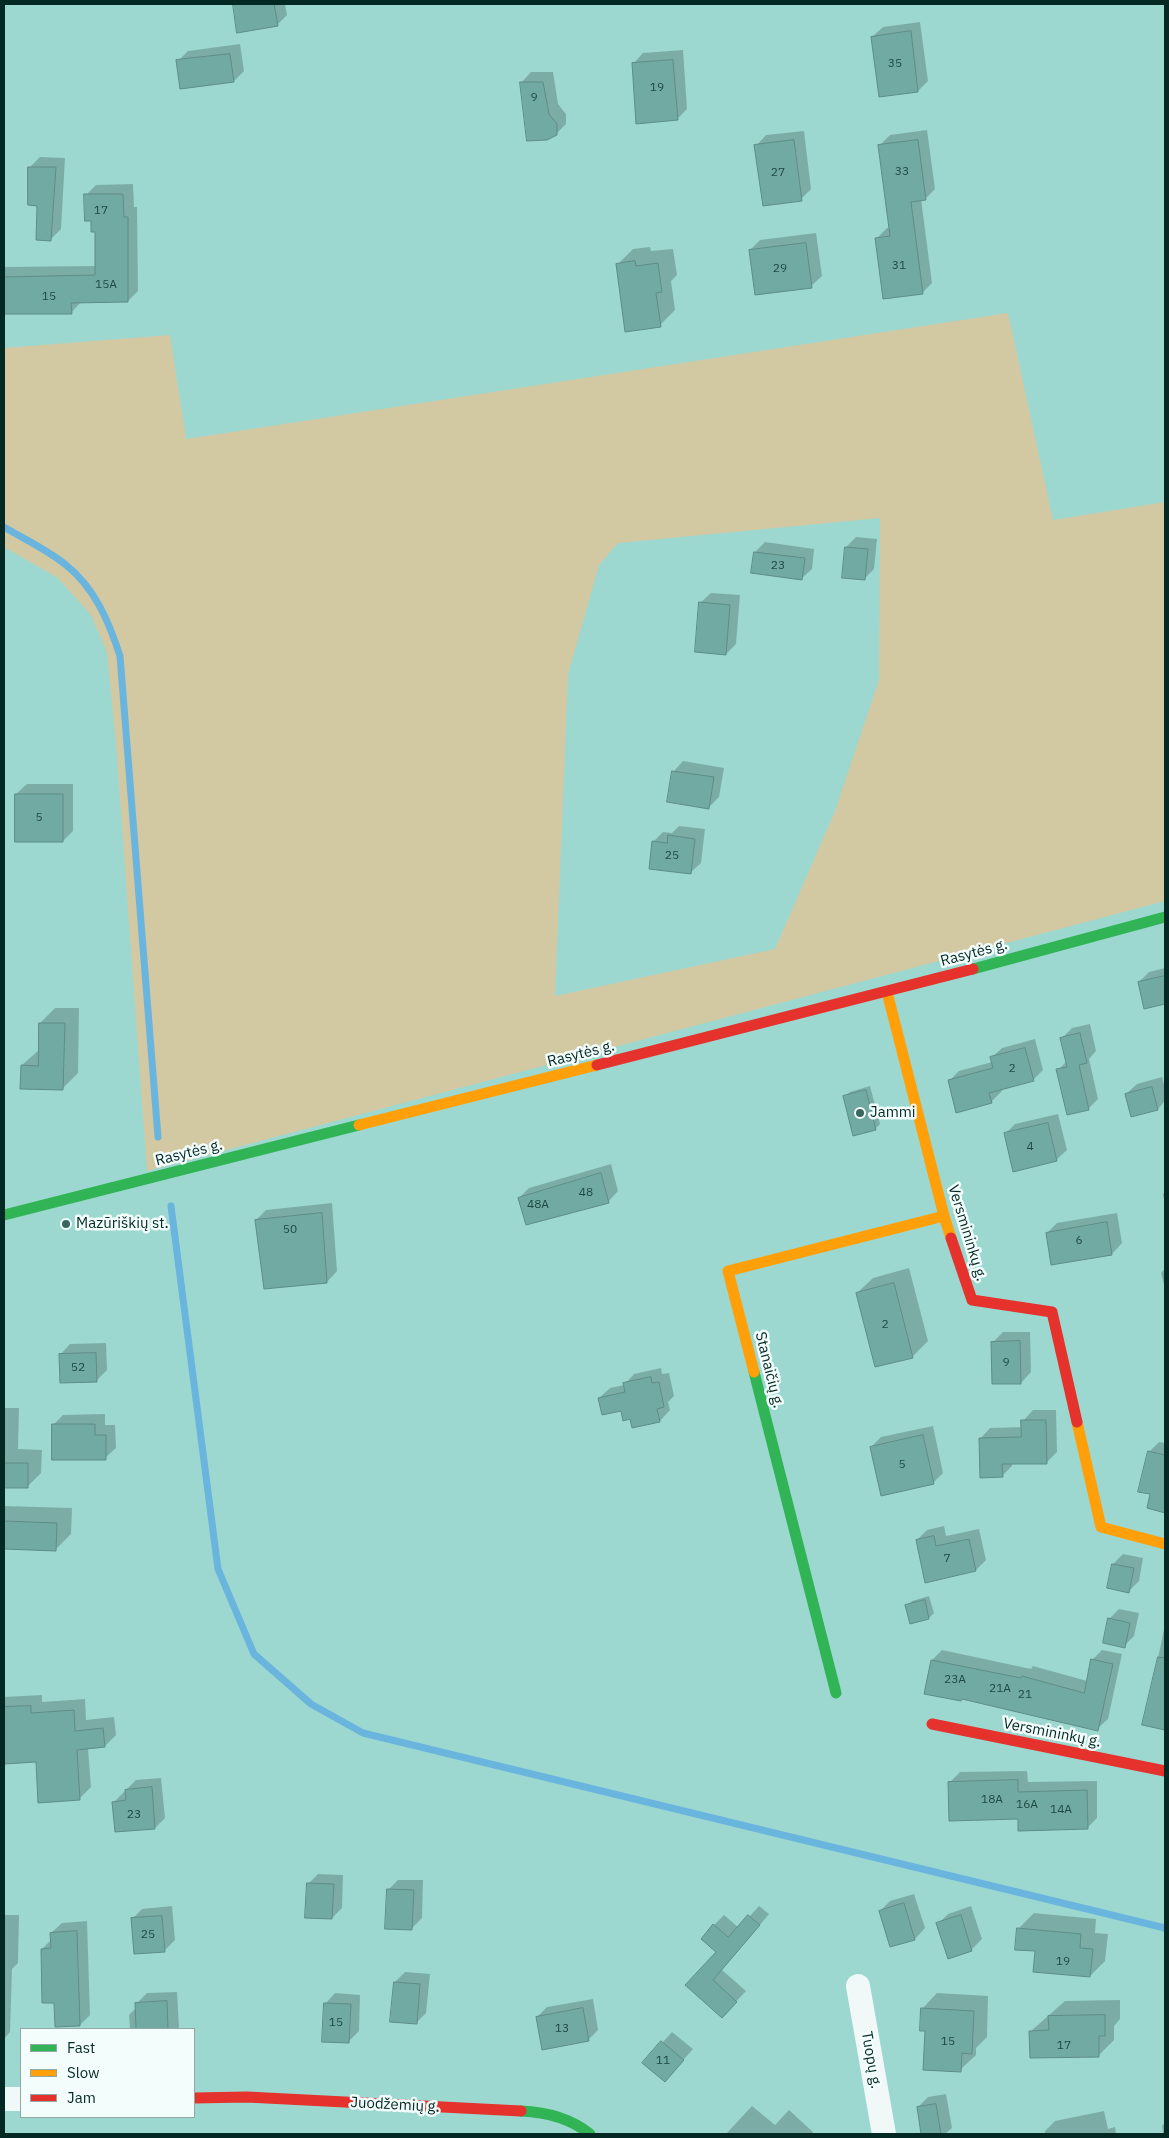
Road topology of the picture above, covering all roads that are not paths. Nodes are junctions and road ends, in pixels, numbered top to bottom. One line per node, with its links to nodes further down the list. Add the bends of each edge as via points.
1 (1165, 917): 2 (street, Rasytės g.)
2 (887, 992): 3 (street, Rasytės g.); 4 (street, Versmininkų g.)
3 (4, 1215)
4 (944, 1216): 5 (street, Versmininkų g., via 972,1300 1052,1312 1101,1527); 6 (street, Stanaičių g., via 728,1271)
5 (1165, 1544)
6 (836, 1693)
7 (932, 1724): 8 (street, Versmininkų g.)
8 (1165, 1771)
9 (858, 1986): 14 (street, Tuopų g.)
10 (20, 2098): 12 (street)
11 (195, 2098): 13 (street, Juodžemių g., via 247,2097 524,2111 554,2114 583,2127)
12 (4, 2099)
13 (590, 2134)
14 (884, 2134)

